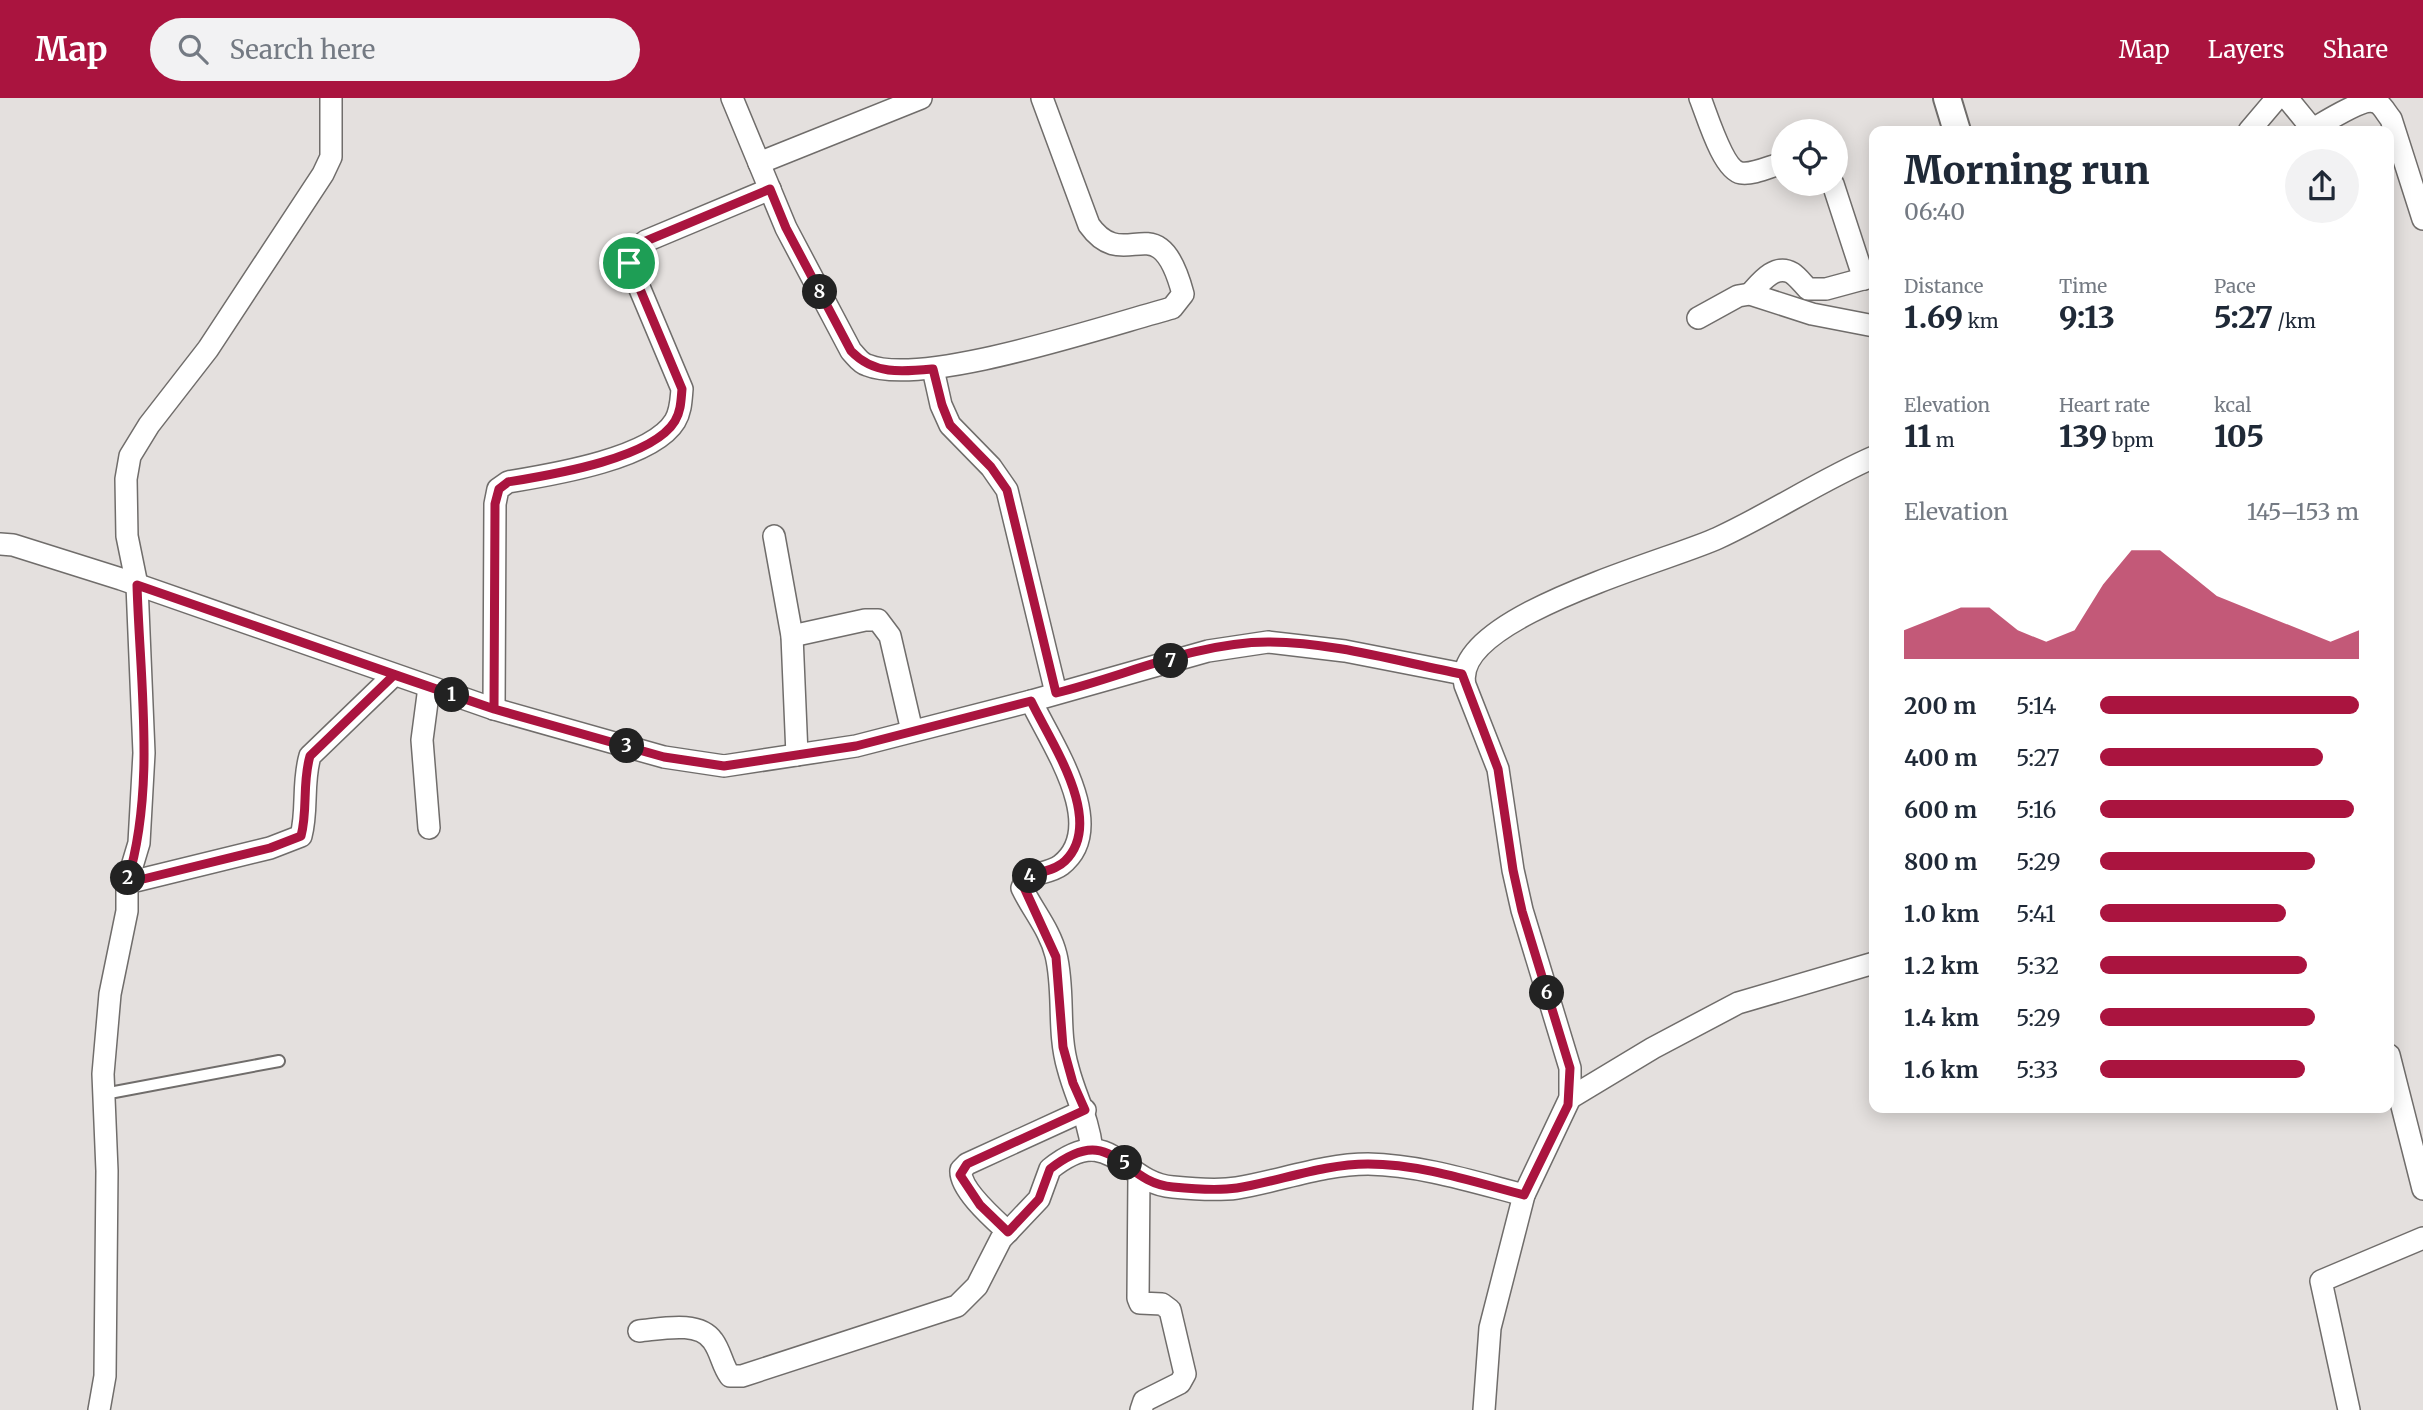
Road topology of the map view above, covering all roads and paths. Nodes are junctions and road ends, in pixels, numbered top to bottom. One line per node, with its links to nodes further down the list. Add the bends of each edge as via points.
1 (331, 98): 28 (street, via 331,156 323,174 208,349 130,456 126,479)
2 (732, 98): 15 (street)
3 (921, 98): 15 (street)
4 (1042, 98): 24 (street, via 1089,225 1099,239 1111,246 1161,246 1183,294 1172,308)
5 (1700, 98): 16 (street, via 1719,146 1737,173)
6 (1947, 98): 9 (street)
7 (2277, 98): 10 (street)
8 (2287, 98): 11 (street)
9 (1955, 126)
10 (2253, 126)
11 (2310, 126)
12 (2320, 126): 13 (street, via 2365,101 2374,101)
13 (2393, 126)
14 (2394, 130): 19 (street)
15 (759, 163): 17 (street)
16 (1771, 167)
17 (770, 189): 24 (street, via 851,351 864,364 880,369); 35 (street, via 634,250 629,263 682,389 675,422 655,440 611,459 508,482 499,489 495,504)
18 (1838, 196): 20 (street)
19 (2423, 219)
20 (1869, 278): 21 (street, via 1808,289 1792,274 1781,271 1770,274)
21 (1750, 294): 22 (street); 23 (street, via 1812,314)
22 (1698, 318)
23 (1869, 325)
24 (933, 369): 33 (street, via 950,425 1007,490)
25 (1869, 460): 30 (street, via 1702,546 1543,604 1480,644)
26 (774, 536): 29 (street)
27 (0, 544): 28 (street)
28 (129, 582): 31 (street); 39 (street, via 144,754 139,843)
29 (793, 636): 36 (street, via 878,620 890,635); 37 (street)
30 (1462, 674): 33 (street, via 1345,651 1268,642 1208,651); 44 (street, via 1498,769 1513,870 1570,1068)
31 (394, 675): 32 (street); 39 (street, via 310,756 301,836 270,848)
32 (429, 687): 35 (street); 38 (street, via 422,740)
33 (1056, 693): 34 (street)
34 (1031, 701): 36 (street); 45 (street, via 1081,813 1079,840 1071,855 1022,883 1056,957 1063,1047)
35 (494, 709): 37 (street, via 664,757 724,766)
36 (912, 731): 37 (street)
37 (797, 755)
38 (429, 828)
39 (127, 883): 43 (street, via 127,911 110,994)
40 (1869, 964): 44 (street, via 1738,1003)
41 (279, 1060): 43 (lane)
42 (2394, 1075): 48 (street)
43 (104, 1094): 53 (street, via 105,1376)
44 (1570, 1098): 49 (street)
45 (1085, 1110): 46 (street); 50 (street, via 961,1170 965,1185 980,1205)
46 (1092, 1150): 47 (street, via 1115,1155); 50 (street, via 1050,1169 1039,1199)
47 (1139, 1175): 49 (street, via 1169,1187 1234,1189 1367,1164 1432,1172); 54 (street, via 1138,1298 1140,1303 1162,1304 1170,1310 1185,1374 1180,1383 1141,1404)
48 (2423, 1189)
49 (1524, 1195): 55 (street, via 1490,1328)
50 (1008, 1232): 52 (street, via 977,1286 957,1306 742,1376 730,1376 706,1333 694,1328)
51 (2423, 1238): 56 (street, via 2321,1281)
52 (639, 1331)
53 (99, 1410)
54 (1141, 1410)
55 (1484, 1410)
56 (2348, 1410)

